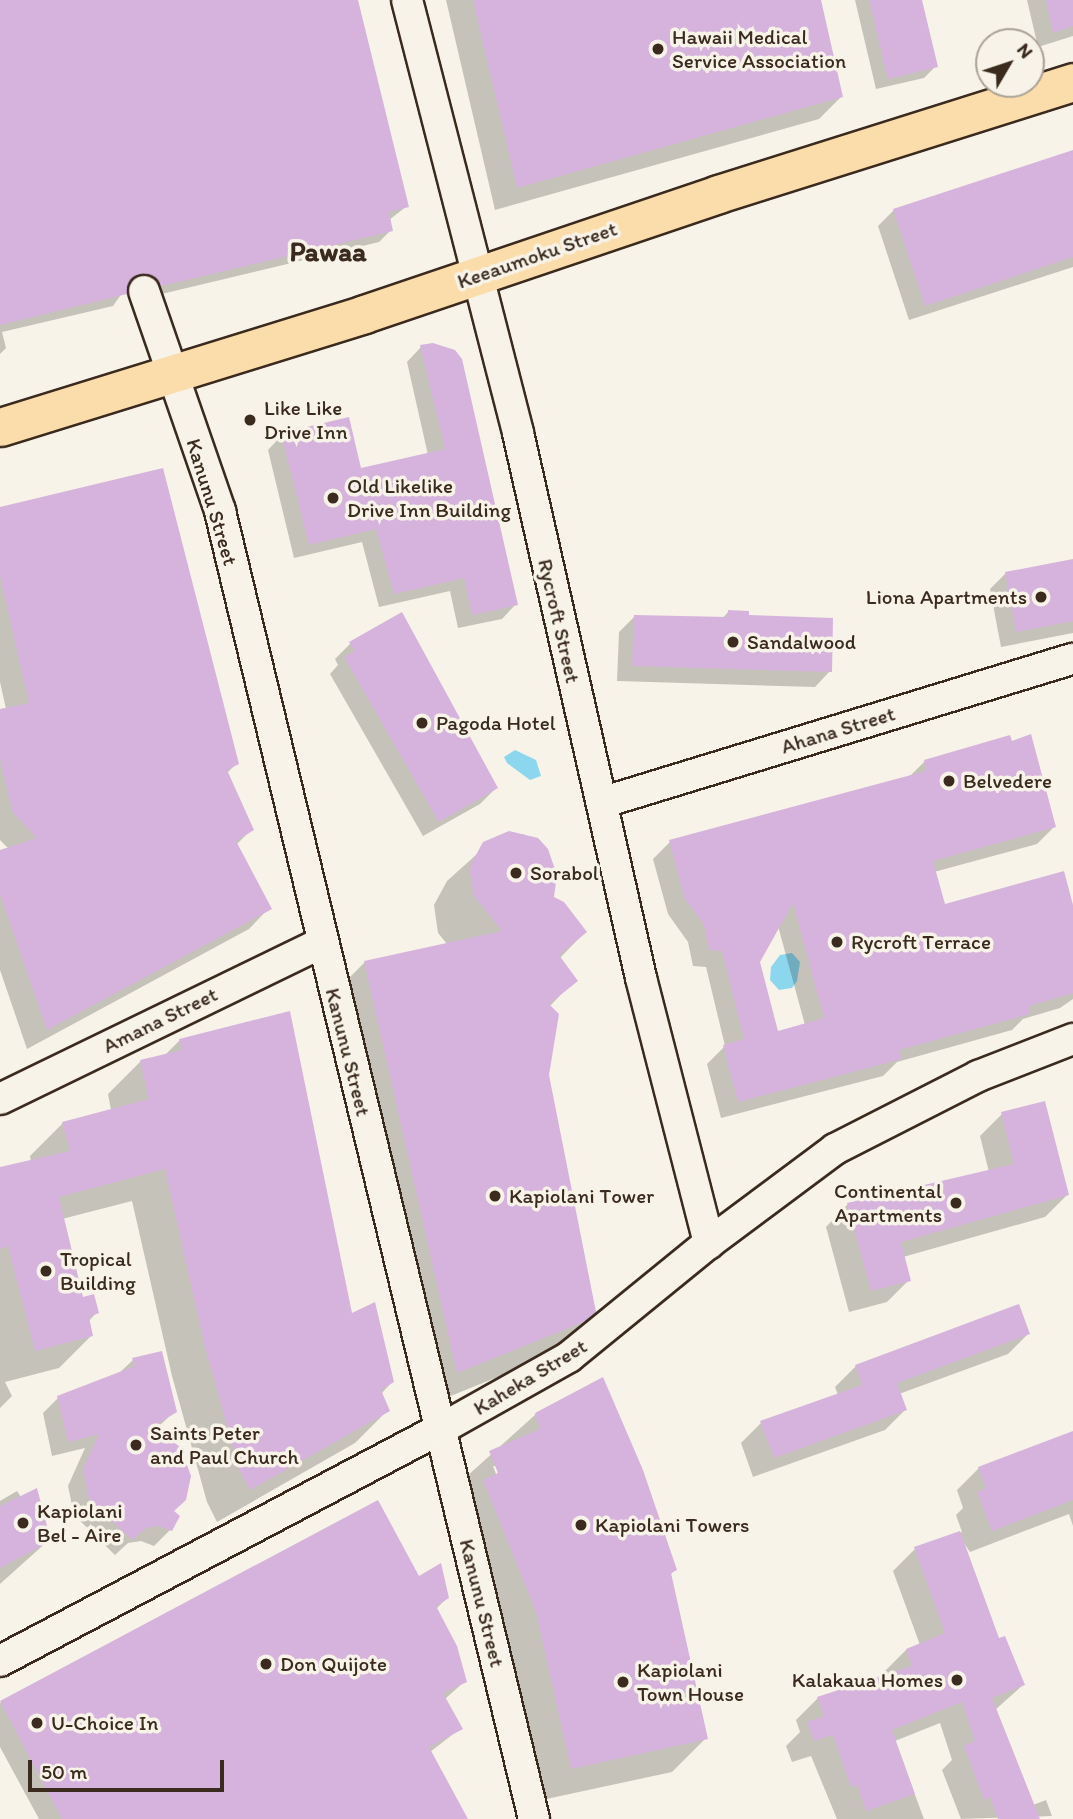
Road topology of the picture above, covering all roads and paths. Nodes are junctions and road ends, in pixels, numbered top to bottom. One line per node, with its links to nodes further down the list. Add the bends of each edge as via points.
1 (407, 0): 3 (street, Rycroft Street)
2 (1073, 82): 3 (main road, Keeaumoku Street)
3 (477, 274): 5 (main road, Keeaumoku Street); 8 (street, Rycroft Street)
4 (144, 290): 5 (street, Kanunu Street)
5 (170, 372): 6 (main road, Keeaumoku Street); 9 (street, Kanunu Street, via 219,511)
6 (0, 427)
7 (1073, 659): 8 (street, Ahana Street)
8 (604, 802): 12 (street, Rycroft Street, via 641,978)
9 (321, 943): 11 (street, Amana Street); 13 (street, Kanunu Street)
10 (1073, 1040): 12 (street, Kaheka Street, via 978,1076 872,1128 835,1149)
11 (0, 1099)
12 (709, 1243): 13 (street, Kaheka Street, via 569,1357)
13 (439, 1430): 14 (street, Kaheka Street); 15 (street, Kanunu Street)
14 (0, 1661)
15 (534, 1819)

